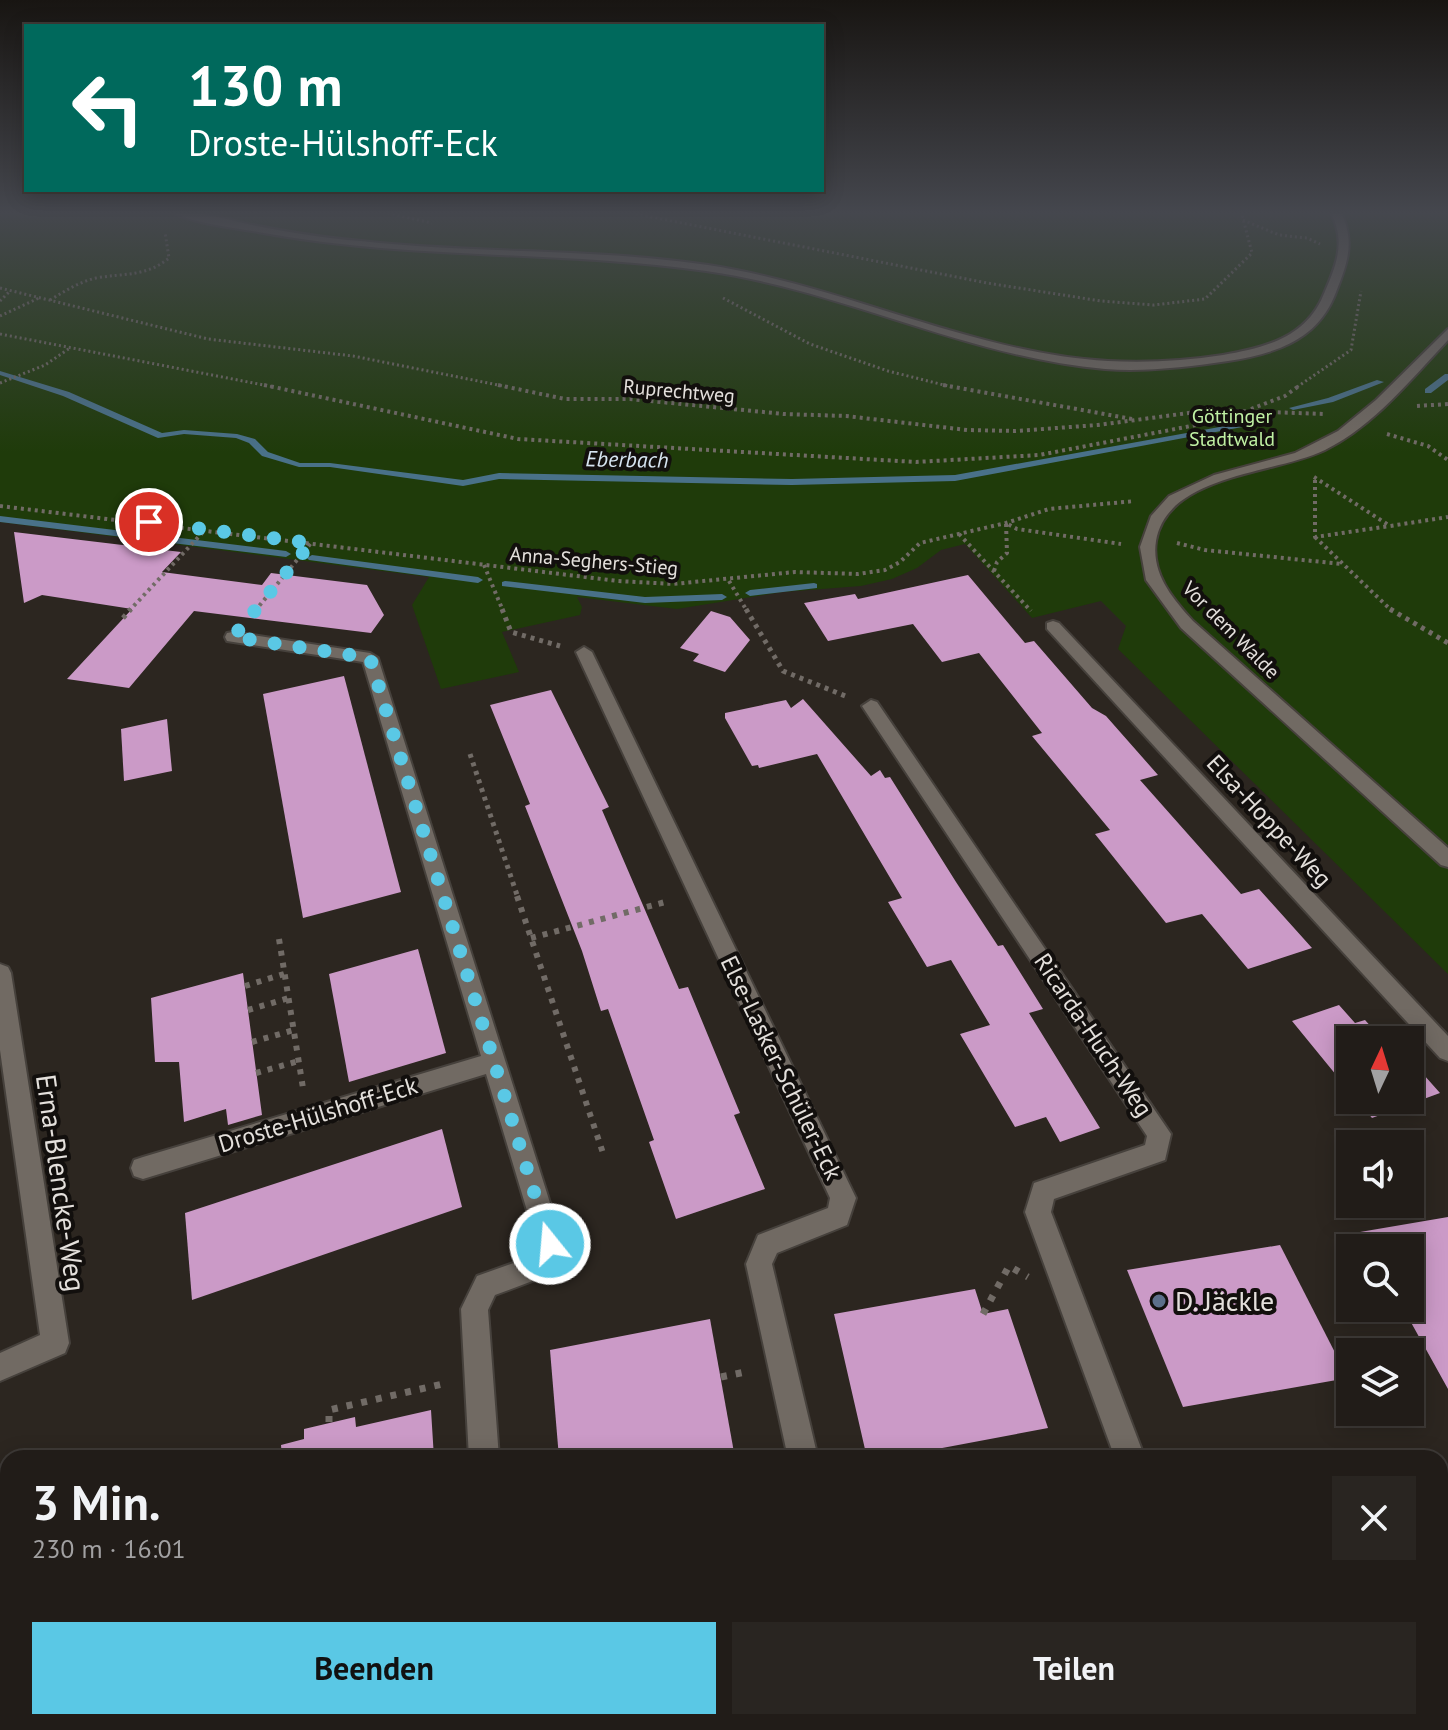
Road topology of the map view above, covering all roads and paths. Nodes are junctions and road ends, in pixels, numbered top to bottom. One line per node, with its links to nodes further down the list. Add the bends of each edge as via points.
1 (13, 292): 8 (path, Ruprechtweg)
2 (66, 292): 9 (path)
3 (710, 292): 17 (path, via 808,343 918,380)
4 (818, 292): 7 (street, via 1038,356 1145,369 1229,359 1296,338 1315,324)
5 (1042, 292): 6 (path, via 1154,305 1205,299)
6 (1213, 292)
7 (1330, 292)
8 (41, 298): 9 (path, Ruprechtweg); 10 (path)
9 (50, 300): 17 (path, Ruprechtweg, via 208,339 353,356 565,399 642,399 967,430 1015,431)
10 (0, 316)
11 (1448, 333): 16 (street)
12 (0, 334): 13 (path)
13 (71, 348): 14 (path); 15 (path, via 518,439 625,447 916,462 969,460 1039,455)
14 (0, 383)
15 (1268, 412): 16 (path, Ruprechtweg); 17 (path, Ruprechtweg, via 1211,410)
16 (1365, 416): 18 (street)
17 (1137, 419)
18 (1350, 429): 19 (street); 20 (path, via 1404,436 1442,452)
19 (1302, 456): 21 (path); 22 (street, via 1200,486)
20 (1448, 460)
21 (1315, 479): 26 (path); 29 (path)
22 (1174, 499): 25 (path, Anna-Seghers-Stieg, via 1049,509); 30 (street)
23 (0, 506): 27 (path, Anna-Seghers-Stieg)
24 (1448, 517): 26 (path)
25 (1006, 523): 28 (path, Anna-Seghers-Stieg); 30 (path, via 1078,540); 34 (path, via 1007,553)
26 (1390, 526): 29 (path)
27 (206, 529): 31 (path, Anna-Seghers-Stieg); 36 (path)
28 (958, 533): 34 (path); 35 (path, Anna-Seghers-Stieg, via 920,543 885,570 795,572)
29 (1315, 537): 32 (path)
30 (1148, 541): 32 (path); 43 (street, Vor dem Walde, via 1148,562 1160,590 1197,633)
31 (311, 543): 33 (path, Anna-Seghers-Stieg); 38 (path)
32 (1342, 564): 39 (path, via 1395,614)
33 (484, 565): 35 (path, Anna-Seghers-Stieg, via 618,581); 40 (path, via 511,632)
34 (994, 571): 37 (path, via 1033,613)
35 (729, 581): 41 (path, via 783,671)
36 (123, 618)
37 (1053, 626): 54 (street, Elsa-Hoppe-Weg)
38 (233, 637): 56 (street, via 370,658)
39 (1448, 643)
40 (584, 652): 44 (street, Else-Lasker-Schüler-Eck)
41 (871, 706): 61 (street, Ricarda-Huch-Weg, via 1159,1134 1156,1152 1043,1191 1038,1212)
42 (470, 754): 45 (path)
43 (1448, 860)
44 (697, 893): 45 (path); 67 (street, Else-Lasker-Schüler-Eck, via 843,1198 838,1216 767,1244 759,1264)
45 (531, 938): 59 (path)
46 (279, 939): 48 (path)
47 (0, 973): 63 (street, Erna-Blencke-Weg, via 55,1343)
48 (284, 974): 49 (path); 50 (path)
49 (245, 986)
50 (289, 998): 51 (path); 52 (path)
51 (248, 1010)
52 (294, 1030): 53 (path); 55 (path)
53 (252, 1042)
54 (1448, 1051)
55 (299, 1061): 57 (path); 58 (path)
56 (494, 1062): 58 (street, Droste-Hülshoff-Eck); 64 (street, via 550,1244 542,1265 486,1285 474,1309)
57 (256, 1073)
58 (308, 1118): 60 (street, Droste-Hülshoff-Eck)
59 (604, 1156)
60 (143, 1168)
61 (1060, 1271): 62 (path, via 1026,1277 1009,1266); 68 (street, Ricarda-Huch-Weg)
62 (983, 1314)
63 (0, 1367)
64 (479, 1376): 65 (path, via 329,1410); 66 (street)
65 (329, 1422)
66 (484, 1450)
67 (801, 1450)
68 (1127, 1450)

